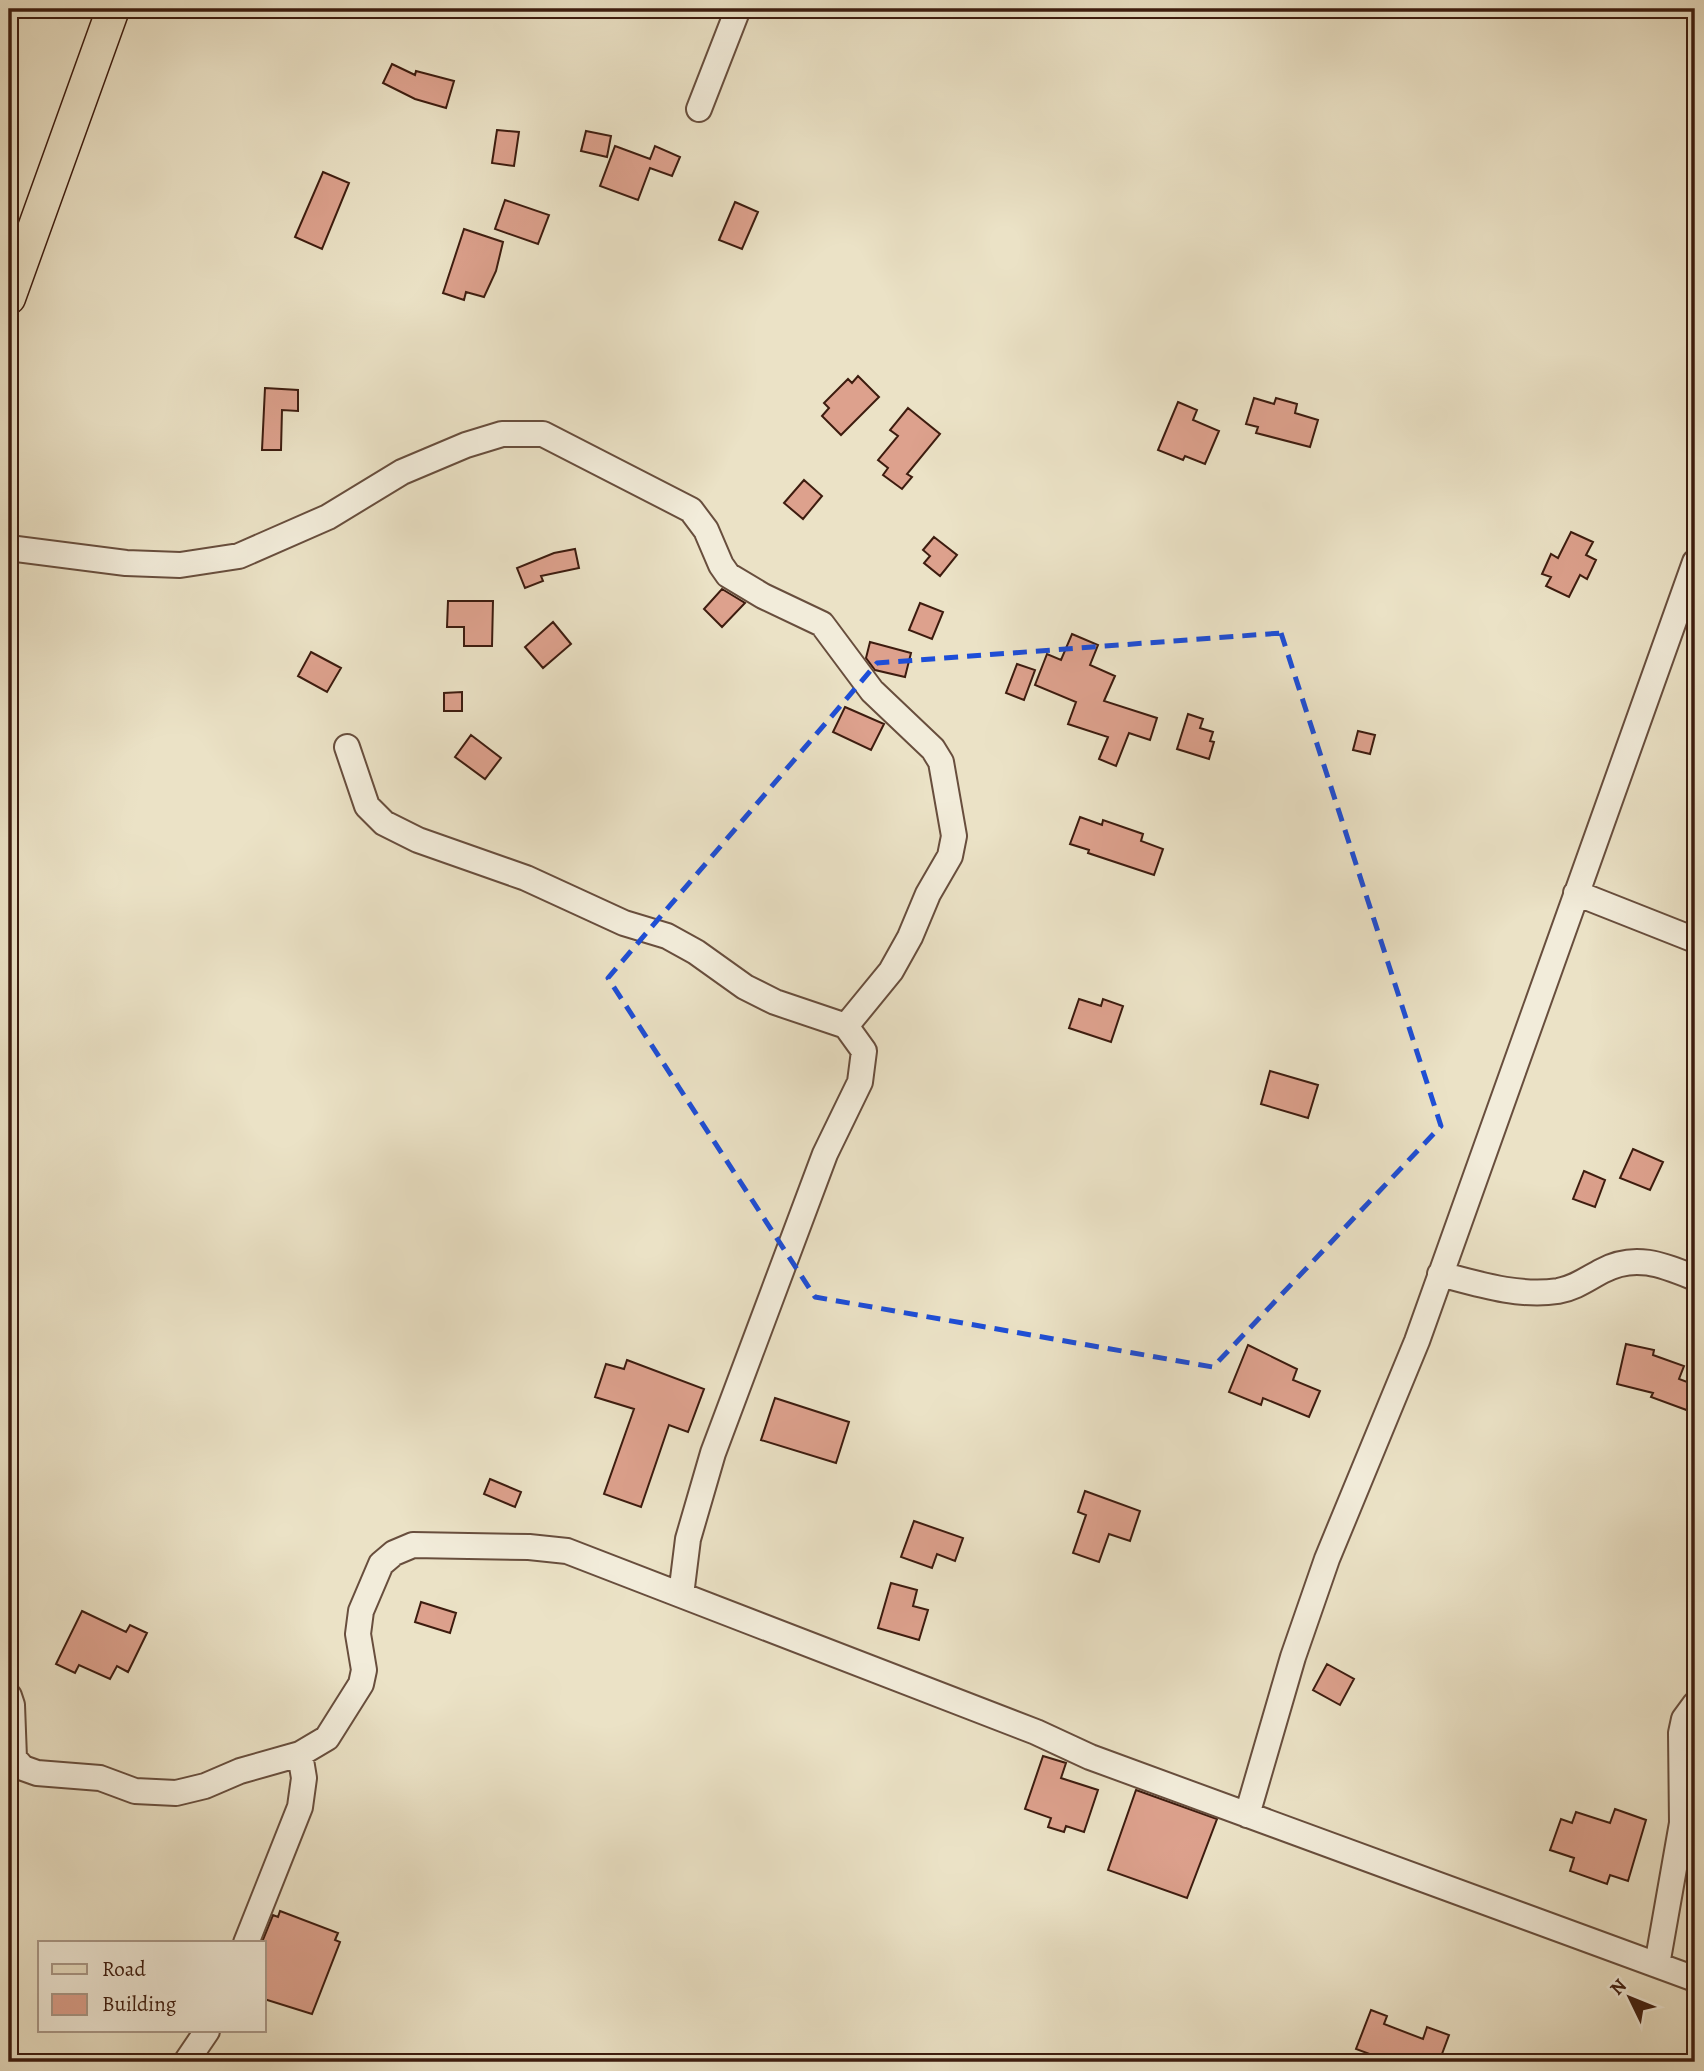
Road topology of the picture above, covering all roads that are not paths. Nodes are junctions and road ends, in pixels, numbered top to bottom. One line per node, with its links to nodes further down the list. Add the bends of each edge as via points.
1 (113, 9): 4 (main road)
2 (738, 9): 3 (street)
3 (699, 109)
4 (9, 299)
5 (9, 548): 10 (street, via 180,565 239,556 328,517 402,472 502,434 543,434 649,485 691,510 729,575 822,624 872,691 941,762 954,836 950,856 891,971)
6 (1695, 562): 8 (street)
7 (347, 747): 10 (street, via 367,806 384,823 418,840 516,874 624,923 667,936 745,987)
8 (1576, 894): 9 (street); 11 (street)
9 (1695, 940)
10 (846, 1026): 13 (street, via 864,1051 864,1065 825,1154 713,1453 688,1539)
11 (1440, 1274): 12 (street, via 1489,1287 1541,1293 1581,1284 1634,1260 1654,1262); 17 (street, via 1381,1433 1327,1559)
12 (1695, 1278)
13 (681, 1595): 16 (street, via 566,1551 529,1546 413,1545 381,1564 361,1611 361,1684 327,1738); 17 (street)
14 (9, 1696): 16 (street, via 14,1758 37,1773 74,1774 135,1791 176,1794)
15 (1695, 1704): 19 (street, via 1681,1733 1682,1823)
16 (300, 1754): 18 (street, via 304,1779 300,1807)
17 (1247, 1815): 19 (street)
18 (247, 1941)
19 (1657, 1965): 20 (street)
20 (1695, 1979)
21 (206, 2032): 22 (street)
22 (186, 2062)

